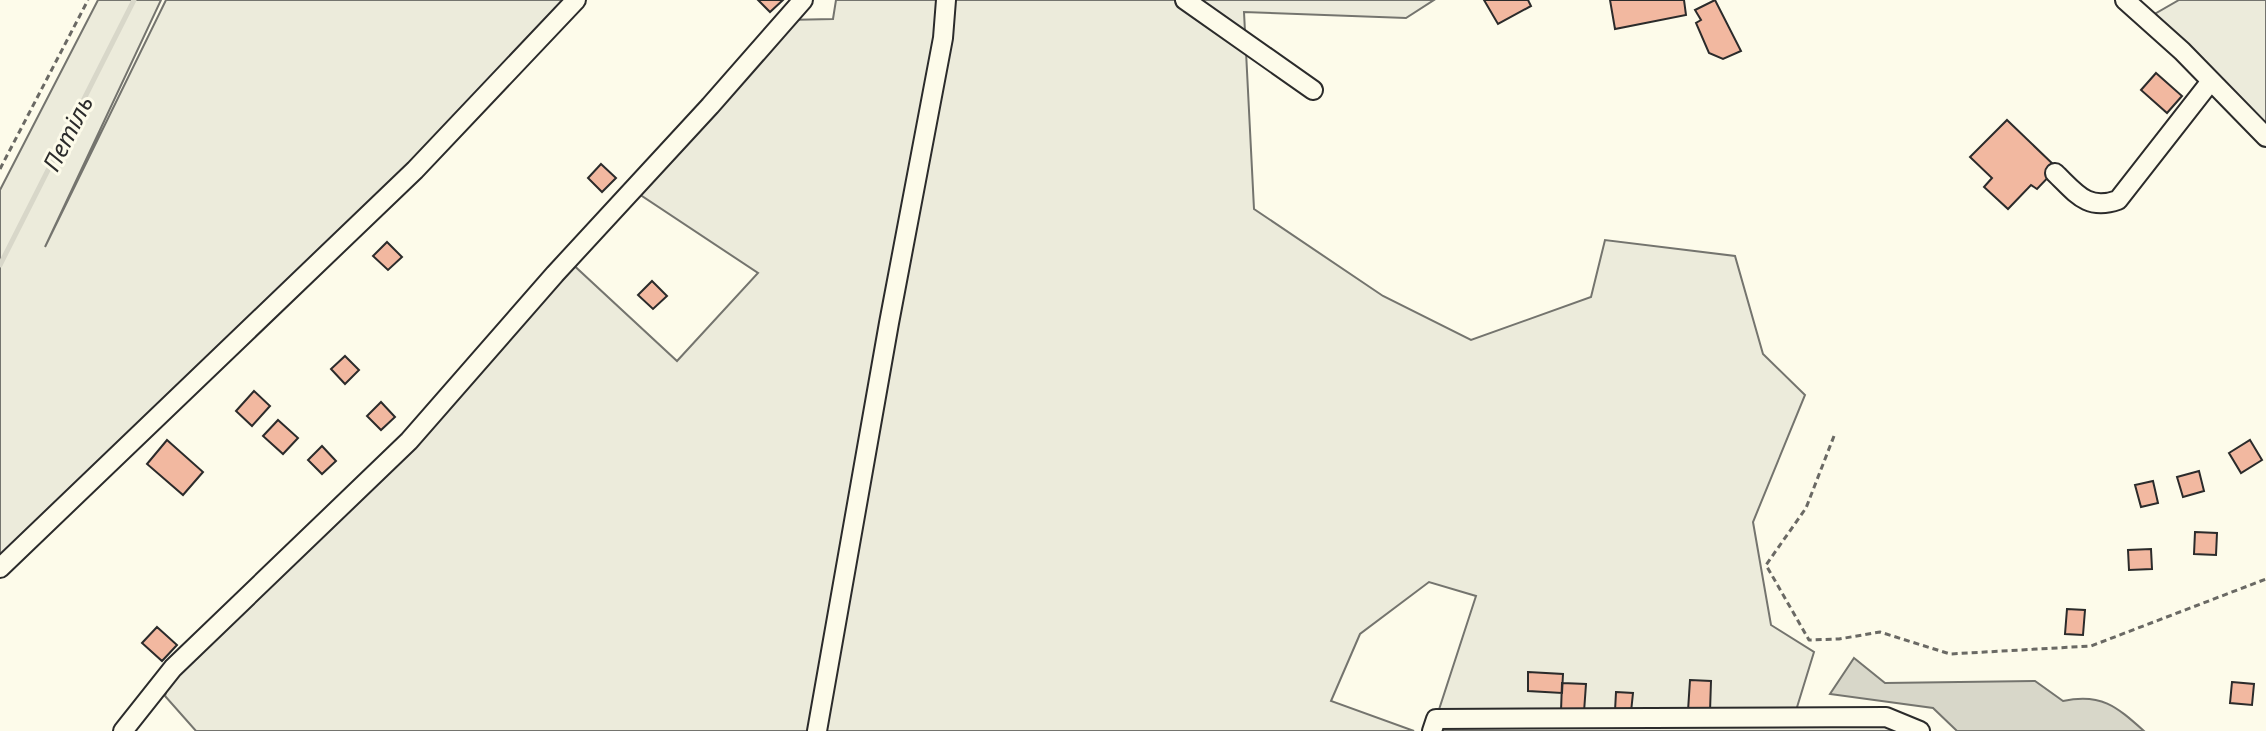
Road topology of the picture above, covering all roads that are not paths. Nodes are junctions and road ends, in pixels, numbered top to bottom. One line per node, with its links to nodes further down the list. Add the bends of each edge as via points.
1 (576, 0): 10 (street, via 415,170)
2 (803, 0): 11 (street, via 409,441 173,668)
3 (946, 0): 12 (street)
4 (1185, 0): 7 (street)
5 (2125, 0): 6 (street)
6 (2211, 81): 8 (street); 9 (street, via 2118,200 2091,203)
7 (1313, 90)
8 (2266, 137)
9 (2055, 173)
10 (0, 568)
11 (123, 731)
12 (817, 731)
13 (1432, 731): 14 (street, via 1436,719 1886,717)
14 (1920, 731)

